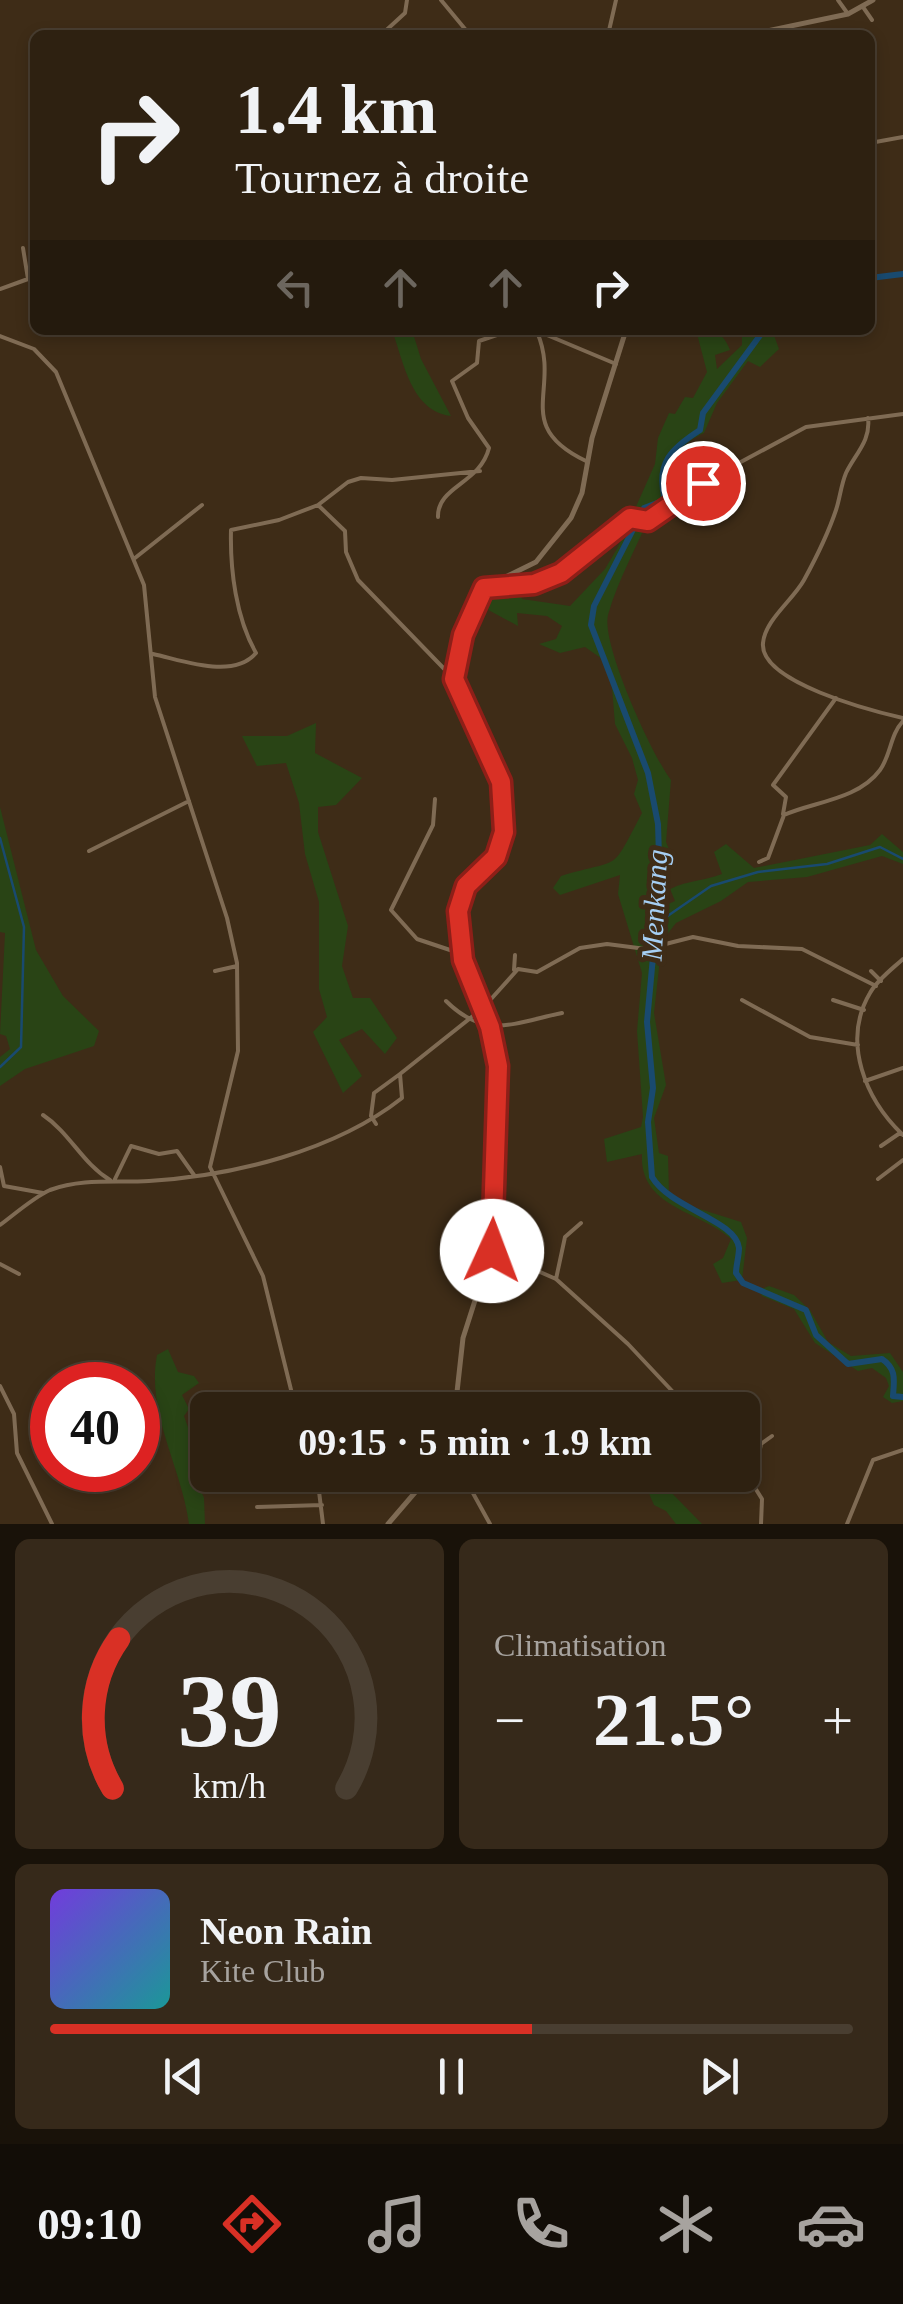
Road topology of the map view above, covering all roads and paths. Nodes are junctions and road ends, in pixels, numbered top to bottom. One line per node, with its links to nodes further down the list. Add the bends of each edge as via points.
1 (407, 0): 9 (street, via 406,13)
2 (441, 0): 10 (street)
3 (616, 0): 11 (street)
4 (838, 0): 7 (street)
5 (874, 0): 6 (street)
6 (863, 6): 7 (street); 8 (street)
7 (848, 14): 12 (street)
8 (872, 20)
9 (387, 30)
10 (466, 30)
11 (609, 30)
12 (772, 30)
13 (903, 137): 14 (street)
14 (875, 142)
15 (23, 248): 16 (street, via 28,279)
16 (0, 290)
17 (497, 335): 26 (street, via 479,341 477,363 452,381 488,444)
18 (538, 335): 25 (street, via 547,432)
19 (546, 335): 22 (street)
20 (625, 335): 22 (street)
21 (0, 336): 30 (street, via 34,348 56,372)
22 (616, 364): 25 (street)
23 (903, 414): 24 (street)
24 (868, 418): 31 (street, via 801,429 648,521 630,518 550,578); 34 (street, via 868,433 819,551 763,644 771,668)
25 (586, 462): 31 (street, via 582,493 555,543 526,568)
26 (480, 471): 27 (street, via 361,478); 29 (street, via 450,491)
27 (318, 505): 32 (street, via 231,530 235,586 253,658 226,666); 33 (street, via 345,531 358,580)
28 (202, 506): 30 (street)
29 (438, 518)
30 (134, 558): 32 (street, via 148,601)
31 (484, 588): 33 (street, via 463,635)
32 (153, 654): 37 (street, via 156,698)
33 (454, 679): 41 (street, via 501,782 504,832 496,857 462,894)
34 (836, 698): 35 (street); 38 (street, via 773,785 786,797)
35 (903, 720): 38 (street, via 883,766 864,786)
36 (435, 800): 41 (street, via 433,825 391,910 418,939)
37 (188, 801): 39 (street); 44 (street)
38 (784, 814): 40 (street, via 768,858)
39 (89, 851)
40 (760, 862)
41 (462, 954): 52 (street)
42 (516, 955): 47 (street)
43 (902, 961): 48 (street)
44 (237, 966): 45 (street); 68 (street, via 237,1066 215,1135)
45 (215, 971)
46 (871, 971): 48 (street)
47 (513, 974): 48 (street, via 521,968 537,972 580,948 694,938 796,948); 52 (street)
48 (878, 983): 53 (street)
49 (742, 1000): 57 (street, via 810,1036)
50 (833, 1000): 53 (street)
51 (446, 1001): 55 (street)
52 (483, 1008): 55 (street); 56 (street)
53 (864, 1010): 57 (street)
54 (562, 1013): 56 (street)
55 (468, 1019): 56 (street); 59 (street)
56 (490, 1027): 75 (street, via 500,1091)
57 (858, 1045): 60 (street)
58 (903, 1068): 60 (street)
59 (400, 1074): 62 (street, via 376,1090); 62 (street, via 403,1096)
60 (865, 1081): 64 (street, via 878,1110)
61 (43, 1114): 71 (street, via 89,1166)
62 (371, 1116): 63 (street); 68 (street, via 320,1143)
63 (376, 1124)
64 (902, 1135): 65 (street)
65 (882, 1146)
66 (903, 1160): 70 (street)
67 (0, 1167): 72 (street, via 4,1186)
68 (211, 1174): 69 (street); 80 (street, via 262,1276)
69 (194, 1175): 71 (street); 71 (street, via 178,1151 158,1154 130,1146)
70 (878, 1179)
71 (112, 1181): 72 (street)
72 (43, 1194): 74 (street)
73 (581, 1223): 78 (street, via 566,1234)
74 (0, 1225)
75 (492, 1251): 78 (street); 81 (street, via 463,1338)
76 (0, 1264): 77 (street)
77 (19, 1274)
78 (556, 1279): 82 (street)
79 (0, 1386): 92 (street, via 14,1414 15,1449)
80 (291, 1392)
81 (457, 1392)
82 (673, 1392)
83 (772, 1436): 84 (street)
84 (760, 1449)
85 (903, 1450): 97 (street, via 873,1460)
86 (320, 1492): 90 (street)
87 (415, 1492): 94 (street)
88 (472, 1492): 95 (street)
89 (758, 1492): 96 (street)
90 (322, 1504): 91 (street); 93 (street)
91 (257, 1506)
92 (52, 1524)
93 (322, 1524)
94 (388, 1524)
95 (490, 1524)
96 (761, 1524)
97 (847, 1524)

